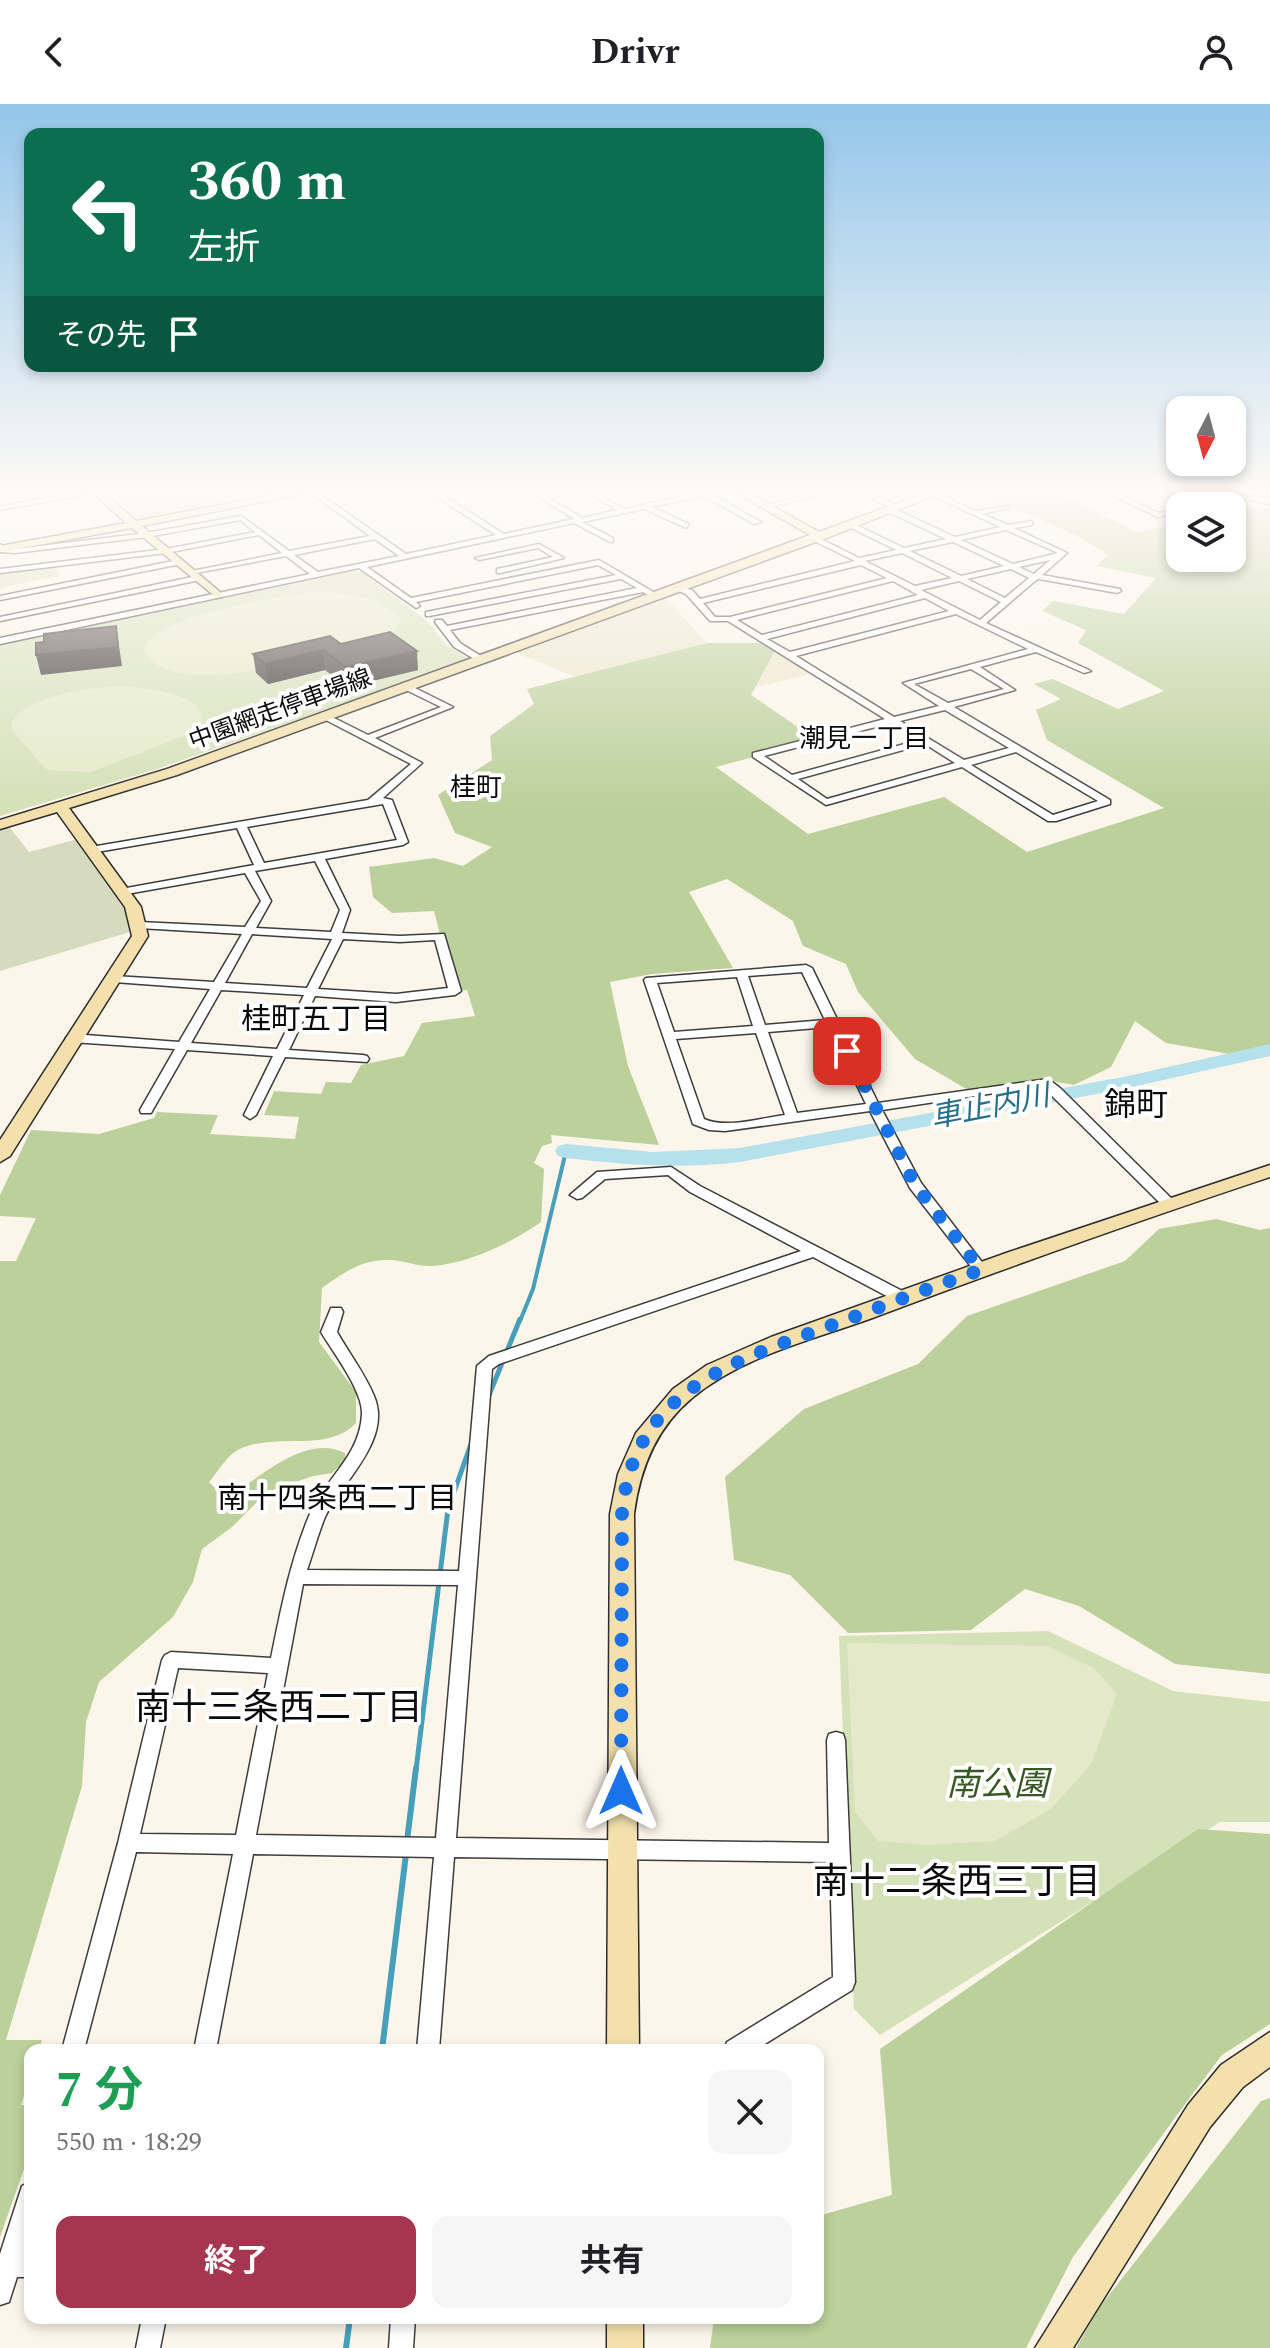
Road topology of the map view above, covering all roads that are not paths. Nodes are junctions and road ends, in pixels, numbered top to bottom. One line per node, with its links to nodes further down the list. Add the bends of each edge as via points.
1 (89, 599): 22 (street)
2 (199, 599): 27 (street)
3 (407, 599): 16 (street)
4 (421, 599): 16 (street)
5 (506, 599): 21 (street)
6 (536, 599): 19 (street)
7 (608, 599): 19 (street)
8 (634, 599): 30 (street, 中園網走停車場線)
9 (695, 599): 17 (street)
10 (711, 599): 17 (street)
11 (813, 599): 23 (street)
12 (912, 599): 26 (street)
13 (933, 599): 20 (street)
14 (1000, 599): 18 (street)
15 (1011, 599): 18 (street)
16 (410, 601): 21 (street)
17 (698, 602): 23 (street, via 713,619)
18 (1007, 602): 24 (street)
19 (549, 608): 25 (street)
20 (957, 611): 24 (street); 29 (street)
21 (429, 614): 25 (street)
22 (0, 619)
23 (730, 619): 26 (street)
24 (981, 623): 28 (street)
25 (445, 629): 30 (street, via 457,645)
26 (760, 638): 29 (street)
27 (0, 641)
28 (1037, 649): 31 (street); 32 (street)
29 (790, 655): 36 (street)
30 (481, 660): 33 (street, 中園網走停車場線)
31 (973, 666): 34 (street, via 1011,690); 34 (street, via 907,683)
32 (1087, 671)
33 (407, 687): 35 (street, 中園網走停車場線); 37 (street, via 449,707)
34 (945, 707): 36 (street); 39 (street)
35 (325, 717): 37 (street); 43 (street, 中園網走停車場線)
36 (893, 720): 38 (street); 41 (street, via 756,755)
37 (368, 738): 42 (street, via 417,763)
38 (927, 741): 40 (street); 41 (street)
39 (1016, 749): 40 (street); 40 (street, via 1106,802 1052,819)
40 (963, 764): 41 (street, via 826,802)
41 (791, 778)
42 (371, 802): 45 (street); 47 (street, via 387,800 403,842)
43 (61, 807): 44 (street, 中園網走停車場線); 46 (street)
44 (0, 825)
45 (241, 825): 46 (street); 48 (street)
46 (91, 850): 49 (street)
47 (318, 856): 48 (street); 52 (street, via 345,910)
48 (254, 868): 49 (street); 51 (street, via 266,901)
49 (121, 892): 50 (street)
50 (139, 925): 51 (street); 54 (street, via 140,936)
51 (246, 930): 52 (street); 55 (street)
52 (337, 936): 56 (street); 56 (street, via 440,936 455,991 396,998)
53 (741, 973): 57 (street, via 806,968); 58 (street); 59 (street, via 650,980)
54 (114, 979): 55 (street); 60 (street)
55 (216, 986): 56 (street); 61 (street)
56 (311, 993): 62 (street)
57 (833, 1023): 58 (street); 64 (street)
58 (761, 1028): 59 (street); 67 (street)
59 (668, 1036): 67 (street, via 698,1121 717,1127)
60 (72, 1038): 61 (street); 68 (street)
61 (182, 1046): 62 (street); 65 (street)
62 (280, 1053): 63 (street); 66 (street)
63 (363, 1059)
64 (874, 1107): 67 (street); 71 (street, via 1044,1082); 73 (street, via 920,1192)
65 (146, 1110)
66 (250, 1115)
67 (792, 1118)
68 (0, 1156)
69 (1270, 1171): 71 (street)
70 (577, 1195): 72 (street, via 602,1175 671,1171)
71 (1168, 1203): 73 (street)
72 (812, 1252): 74 (street); 77 (street, via 485,1366)
73 (981, 1270): 74 (street)
74 (903, 1298): 83 (street, via 717,1370 673,1403 642,1441 625,1484 622,1514)
75 (336, 1312): 76 (street, via 329,1332 367,1397 368,1426 358,1456 318,1514)
76 (296, 1577): 77 (street); 78 (street)
77 (468, 1578): 82 (street)
78 (279, 1666): 80 (street, via 171,1660); 81 (street)
79 (836, 1740): 84 (street)
80 (128, 1843): 81 (street); 85 (street)
81 (245, 1845): 82 (street); 86 (street)
82 (446, 1847): 83 (street); 87 (street)
83 (621, 1850): 84 (street); 88 (street)
84 (840, 1853): 89 (street, via 844,1982)
85 (75, 2044)
86 (206, 2044)
87 (429, 2044)
88 (623, 2044)
89 (745, 2044)
90 (1270, 2048): 97 (street, via 1232,2076 1199,2116)
91 (24, 2233): 92 (street)
92 (19, 2265): 93 (street)
93 (0, 2293)
94 (153, 2324): 98 (street)
95 (403, 2324): 99 (street)
96 (625, 2324): 100 (street)
97 (1054, 2345)
98 (148, 2348)
99 (401, 2348)
100 (625, 2348)

